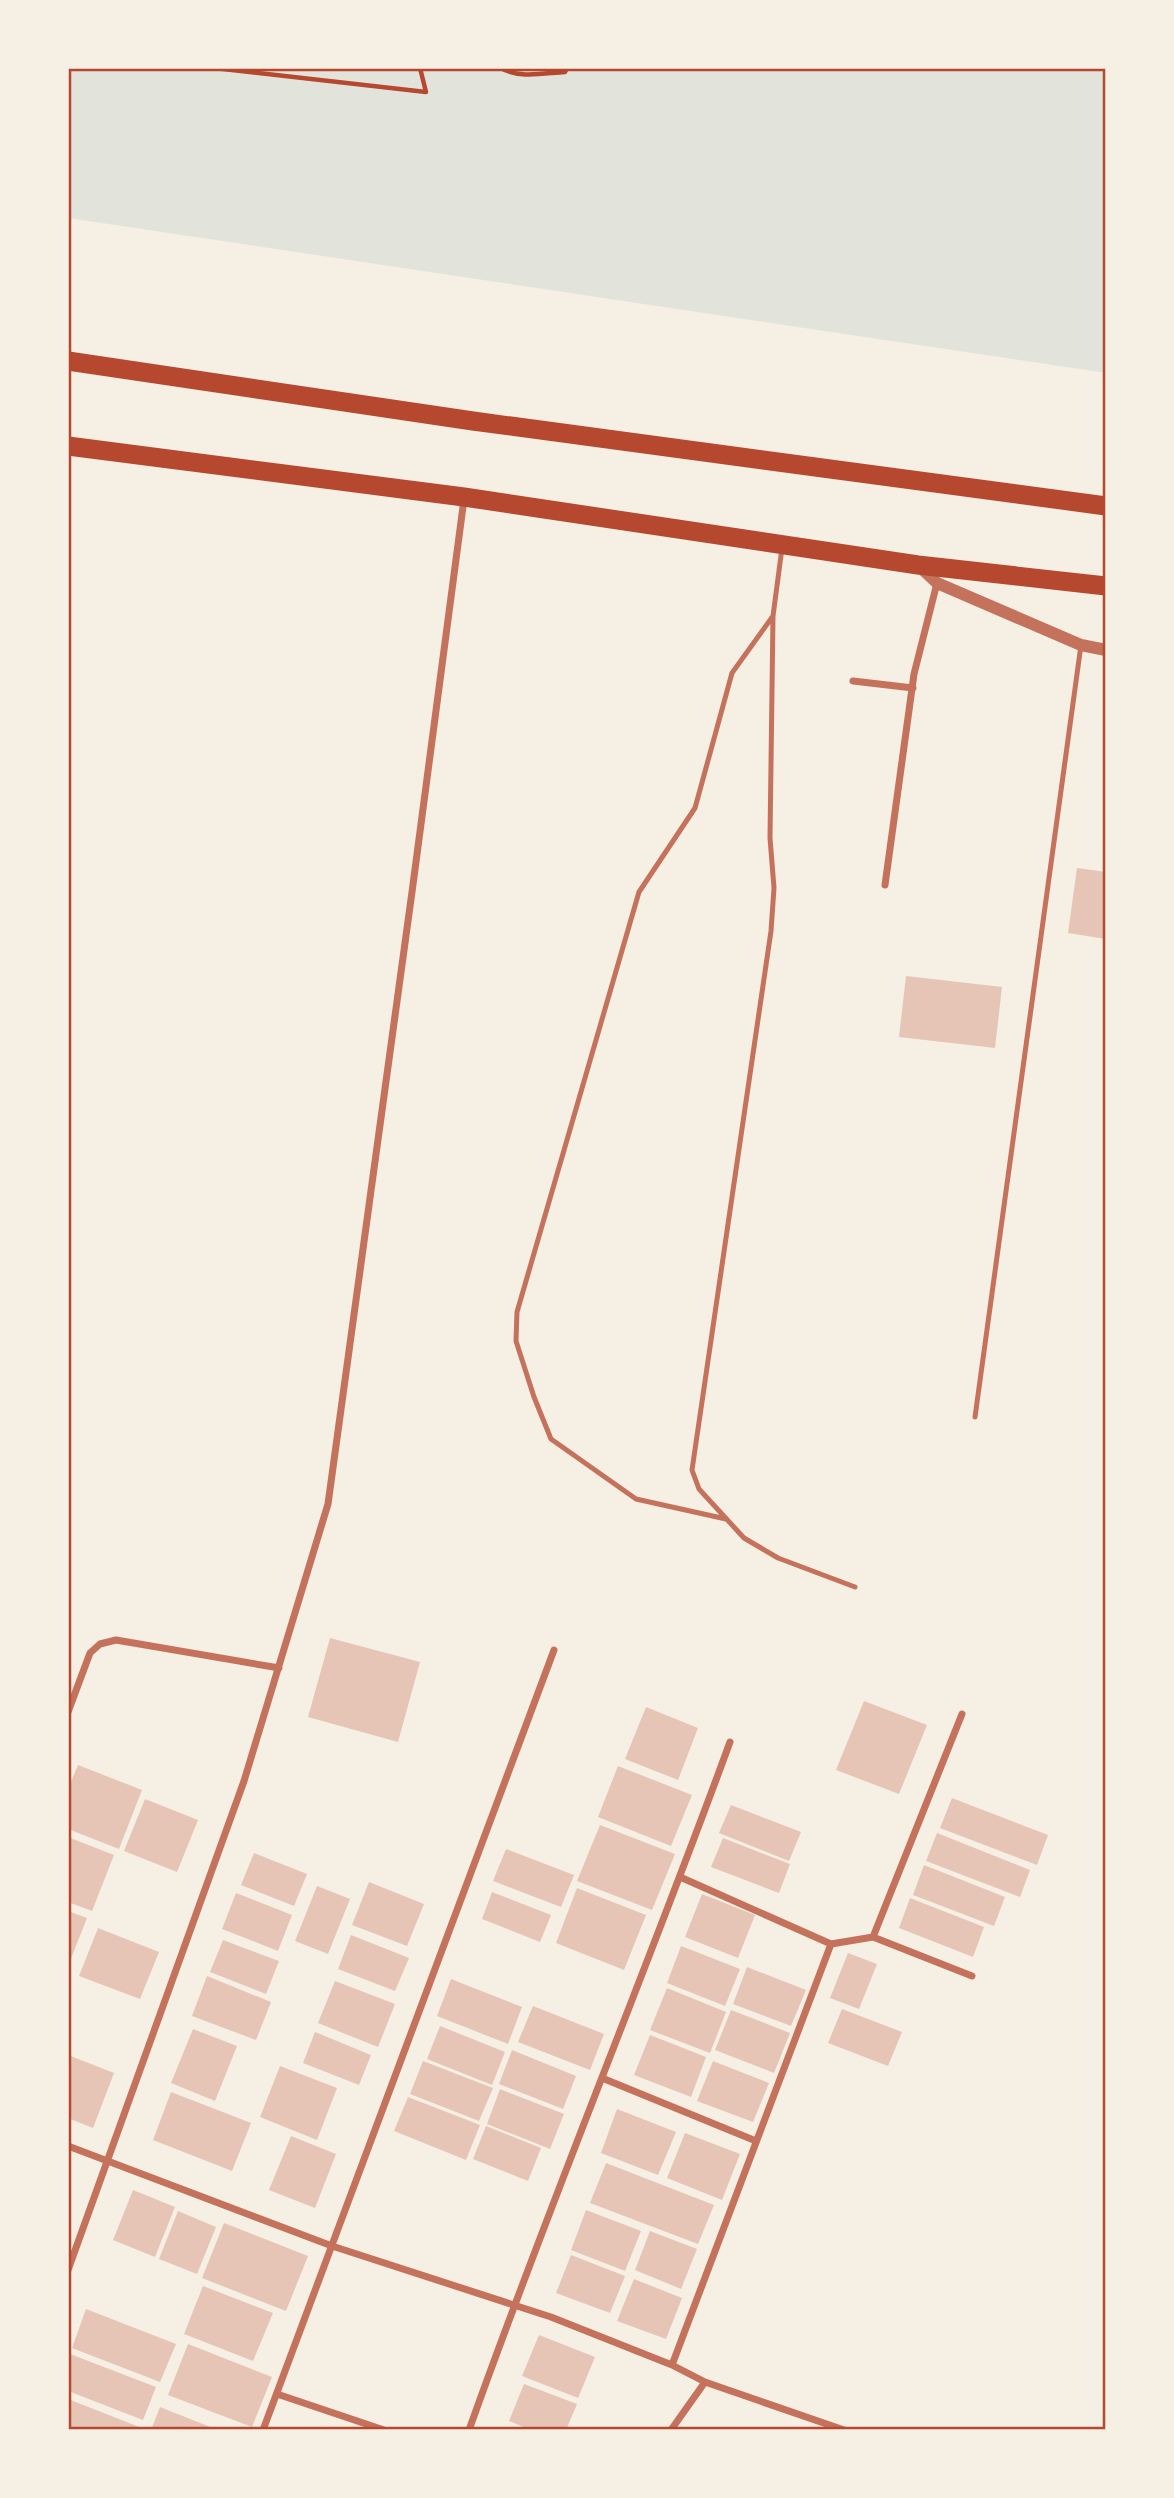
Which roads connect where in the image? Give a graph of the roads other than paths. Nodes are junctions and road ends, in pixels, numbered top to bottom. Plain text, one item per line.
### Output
1 (68, 361) edge
2 (68, 446) edge
3 (464, 497) junction
4 (1106, 506) edge
5 (783, 545) junction
6 (918, 565) junction
7 (937, 583) junction
8 (1106, 586) edge
9 (773, 616) junction
10 (1081, 645) junction
11 (1106, 650) edge
12 (853, 681) dead end
13 (913, 688) junction
14 (885, 885) dead end
15 (975, 1417) dead end
16 (726, 1519) junction
17 (855, 1587) dead end
18 (554, 1650) dead end
19 (279, 1668) junction
20 (68, 1712) edge
21 (962, 1714) dead end
22 (730, 1741) dead end
23 (680, 1877) junction
24 (873, 1937) junction
25 (831, 1944) junction
26 (972, 1976) dead end
27 (602, 2078) junction
28 (756, 2141) junction
29 (68, 2146) edge
30 (110, 2160) junction
31 (332, 2246) junction
32 (68, 2270) edge
33 (514, 2304) junction
34 (672, 2365) junction
35 (705, 2382) junction
36 (276, 2394) junction
37 (263, 2430) edge
38 (384, 2430) edge
39 (469, 2430) edge
40 (671, 2430) edge
41 (844, 2430) edge

1 - 4 highway
2 - 3 highway
3 - 5 highway
3 - 19 street
5 - 6 highway
5 - 9 lane
6 - 7 street
6 - 8 highway
7 - 10 street
7 - 13 street
9 - 16 lane
9 - 16 lane
10 - 11 street
10 - 15 lane
12 - 13 street
13 - 14 street
16 - 17 lane
18 - 31 street
19 - 20 street
19 - 30 street
21 - 24 street
22 - 23 street
23 - 25 street
23 - 27 street
24 - 25 street
24 - 26 street
25 - 28 street
27 - 28 street
27 - 33 street
28 - 34 street
29 - 30 street
30 - 31 street
30 - 32 street
31 - 33 street
31 - 36 street
33 - 34 street
33 - 39 street
34 - 35 street
35 - 40 street
35 - 41 street
36 - 37 street
36 - 38 street

